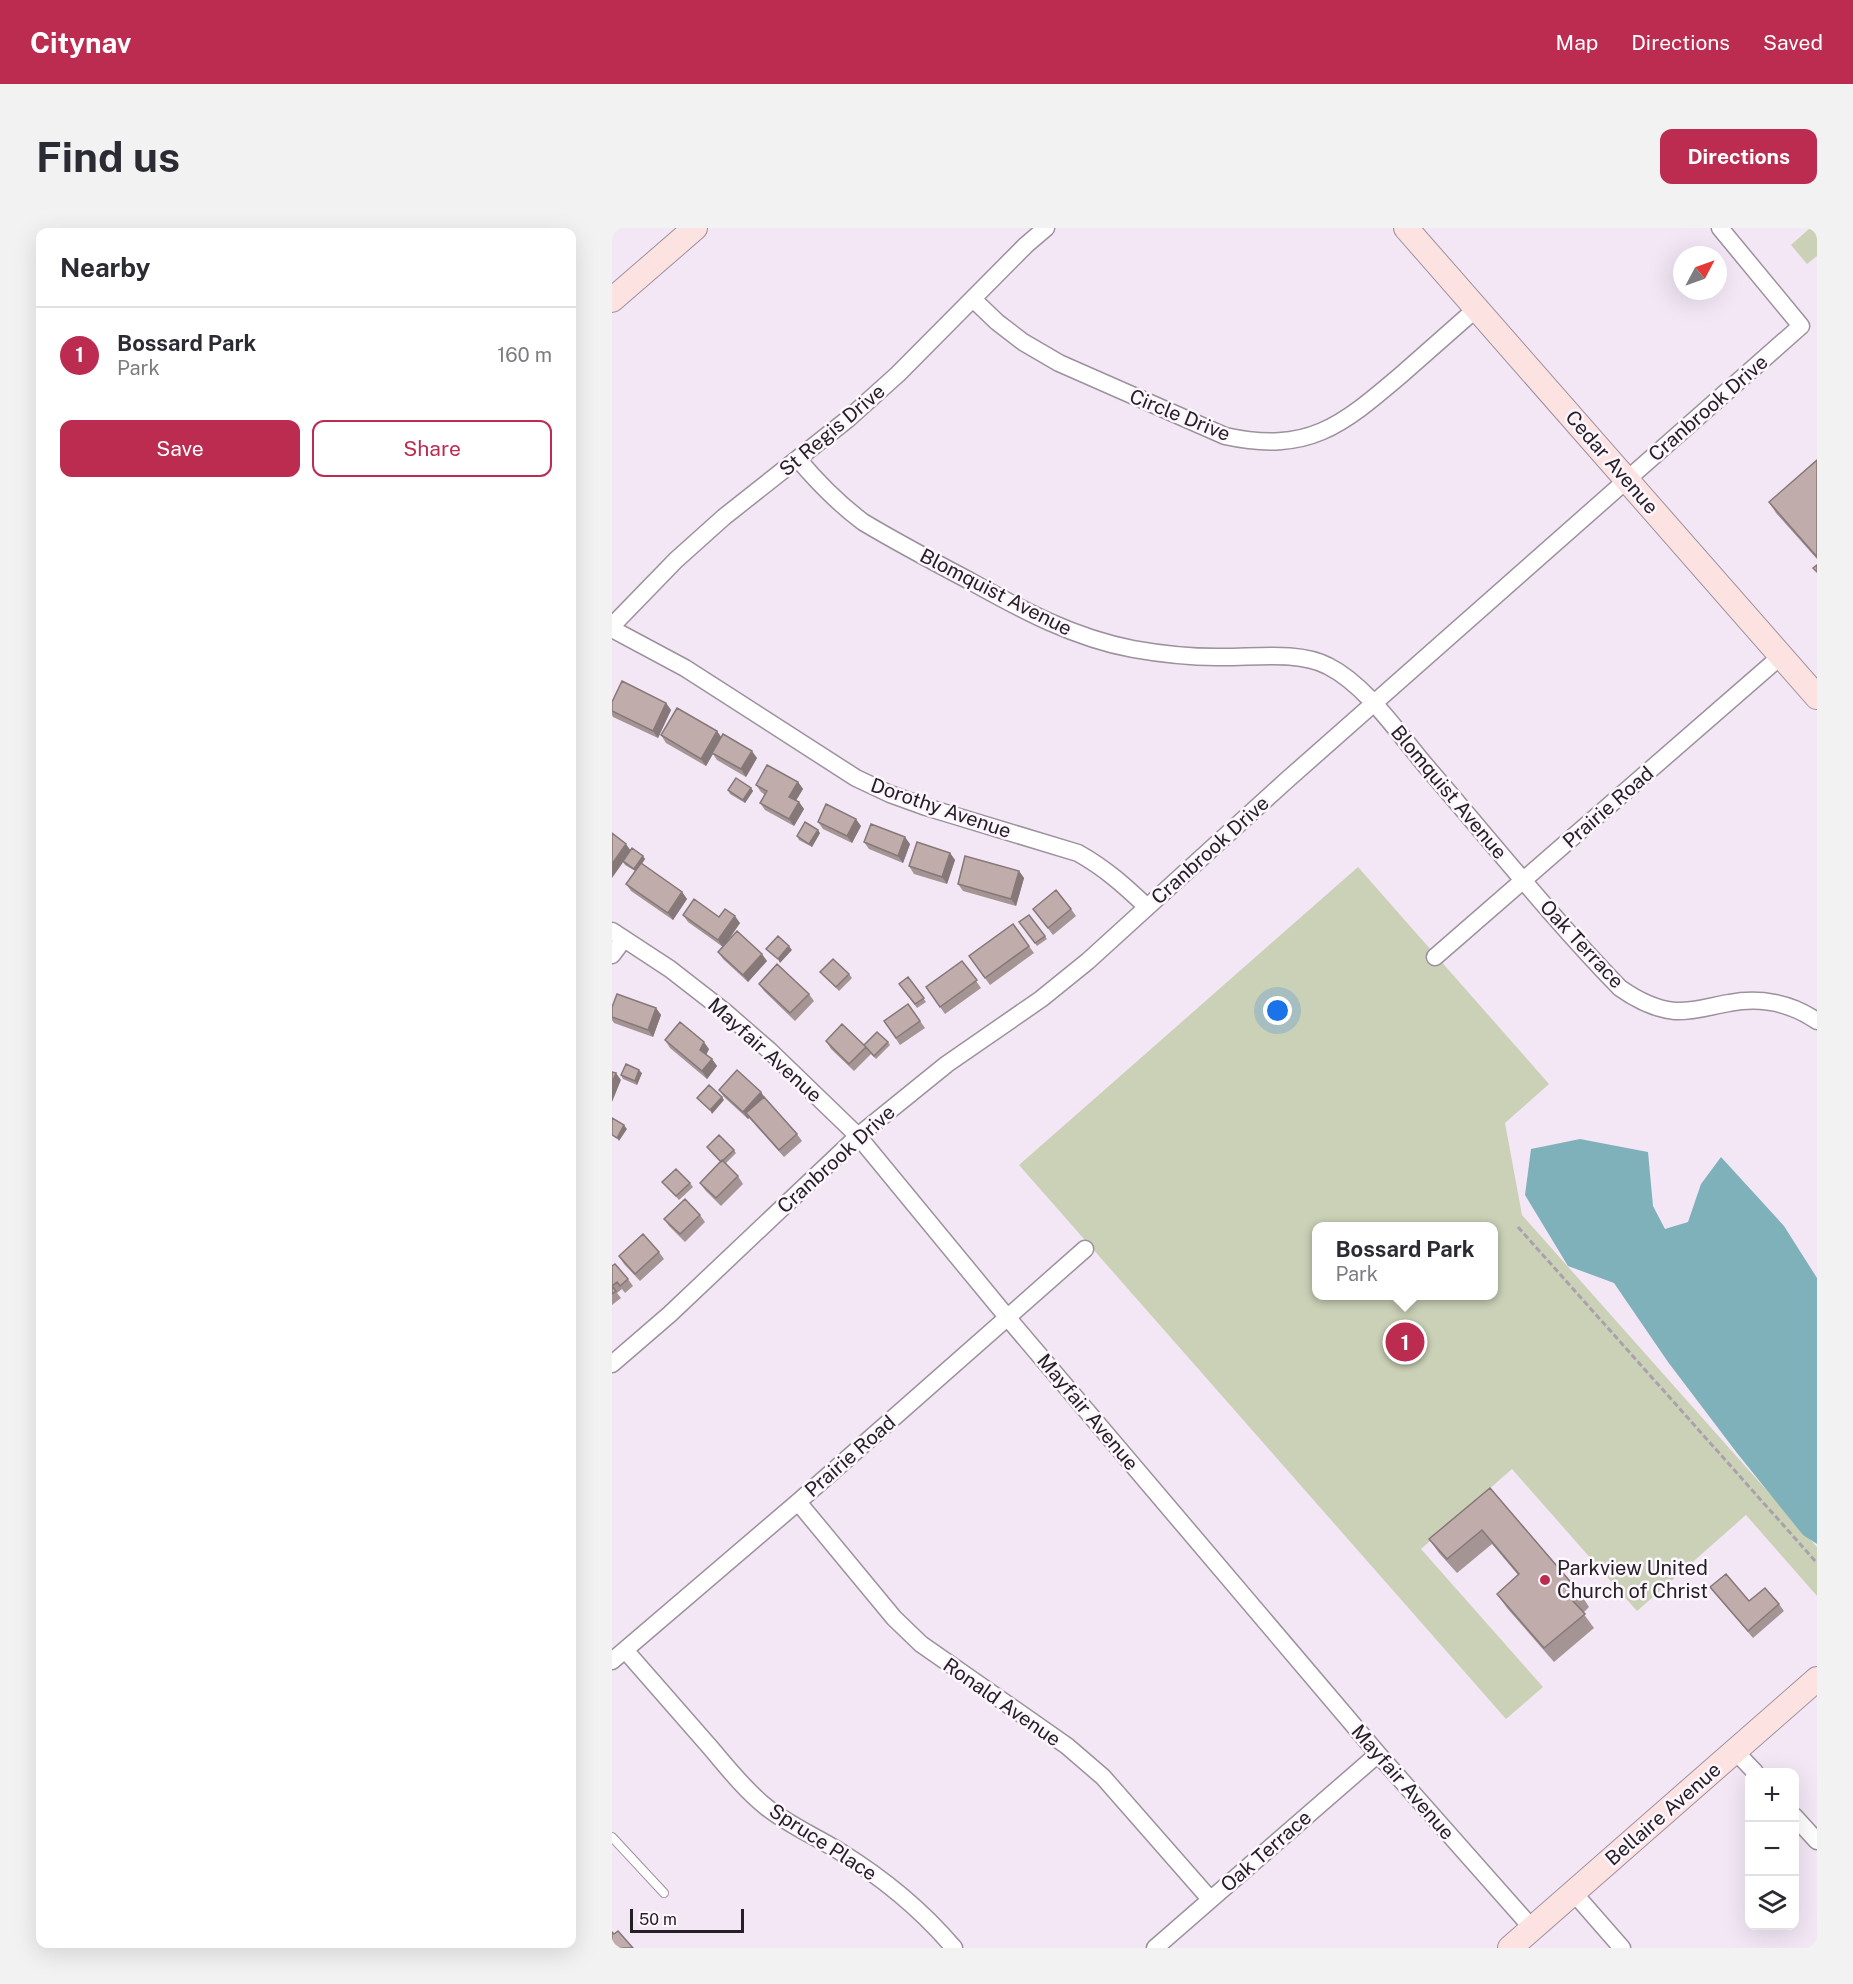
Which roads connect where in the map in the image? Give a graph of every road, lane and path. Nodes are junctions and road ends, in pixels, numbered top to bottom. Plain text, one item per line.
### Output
1 (694, 228) edge
2 (1046, 228) edge
3 (1406, 228) edge
4 (1720, 228) edge
5 (973, 299) junction
6 (612, 300) edge
7 (1477, 309) junction
8 (798, 459) junction
9 (1627, 479) junction
10 (612, 628) edge
11 (1781, 656) junction
12 (1817, 697) edge
13 (1373, 703) junction
14 (1524, 880) junction
15 (1147, 907) junction
16 (618, 935) edge
17 (612, 955) edge
18 (1435, 957) dead end
19 (1817, 1021) edge
20 (858, 1136) junction
21 (1518, 1227) dead end
22 (1085, 1249) dead end
23 (1008, 1317) junction
24 (612, 1364) edge
25 (798, 1502) junction
26 (1817, 1563) edge
27 (618, 1655) edge
28 (1817, 1679) edge
29 (1735, 1751) junction
30 (1378, 1754) junction
31 (1750, 1768) edge
32 (1799, 1821) edge
33 (612, 1837) edge
34 (1817, 1841) edge
35 (1573, 1892) junction
36 (664, 1893) dead end
37 (1210, 1899) junction
38 (1532, 1928) junction
39 (954, 1948) edge
40 (1155, 1948) edge
41 (1509, 1948) edge
42 (1622, 1948) edge

1 - 6 street
2 - 5 street, St Regis Drive
3 - 7 street, Cedar Avenue
4 - 9 street, Cranbrook Drive
5 - 7 street, Circle Drive
5 - 8 street, St Regis Drive
7 - 9 street, Cedar Avenue
8 - 10 street, St Regis Drive
8 - 13 street, Blomquist Avenue
9 - 11 street, Cedar Avenue
9 - 13 street, Cranbrook Drive
10 - 15 street, Dorothy Avenue
11 - 12 street, Cedar Avenue
11 - 14 street, Prairie Road
13 - 14 street, Blomquist Avenue
13 - 15 street, Cranbrook Drive
14 - 18 street, Prairie Road
14 - 19 street, Oak Terrace
15 - 20 street, Cranbrook Drive
16 - 17 street
16 - 20 street, Mayfair Avenue
20 - 23 street, Mayfair Avenue
20 - 24 street, Cranbrook Drive
21 - 26 path
22 - 23 street, Prairie Road
23 - 25 street, Prairie Road
23 - 30 street, Mayfair Avenue
25 - 27 street, Prairie Road
25 - 37 street, Ronald Avenue
27 - 39 street, Spruce Place
28 - 29 street, Bellaire Avenue
29 - 31 street
29 - 35 street, Bellaire Avenue
30 - 37 street, Oak Terrace
30 - 38 street, Mayfair Avenue
32 - 34 street
33 - 36 lane
35 - 38 street, Bellaire Avenue
35 - 42 street
37 - 40 street, Oak Terrace
38 - 41 street, Bellaire Avenue

